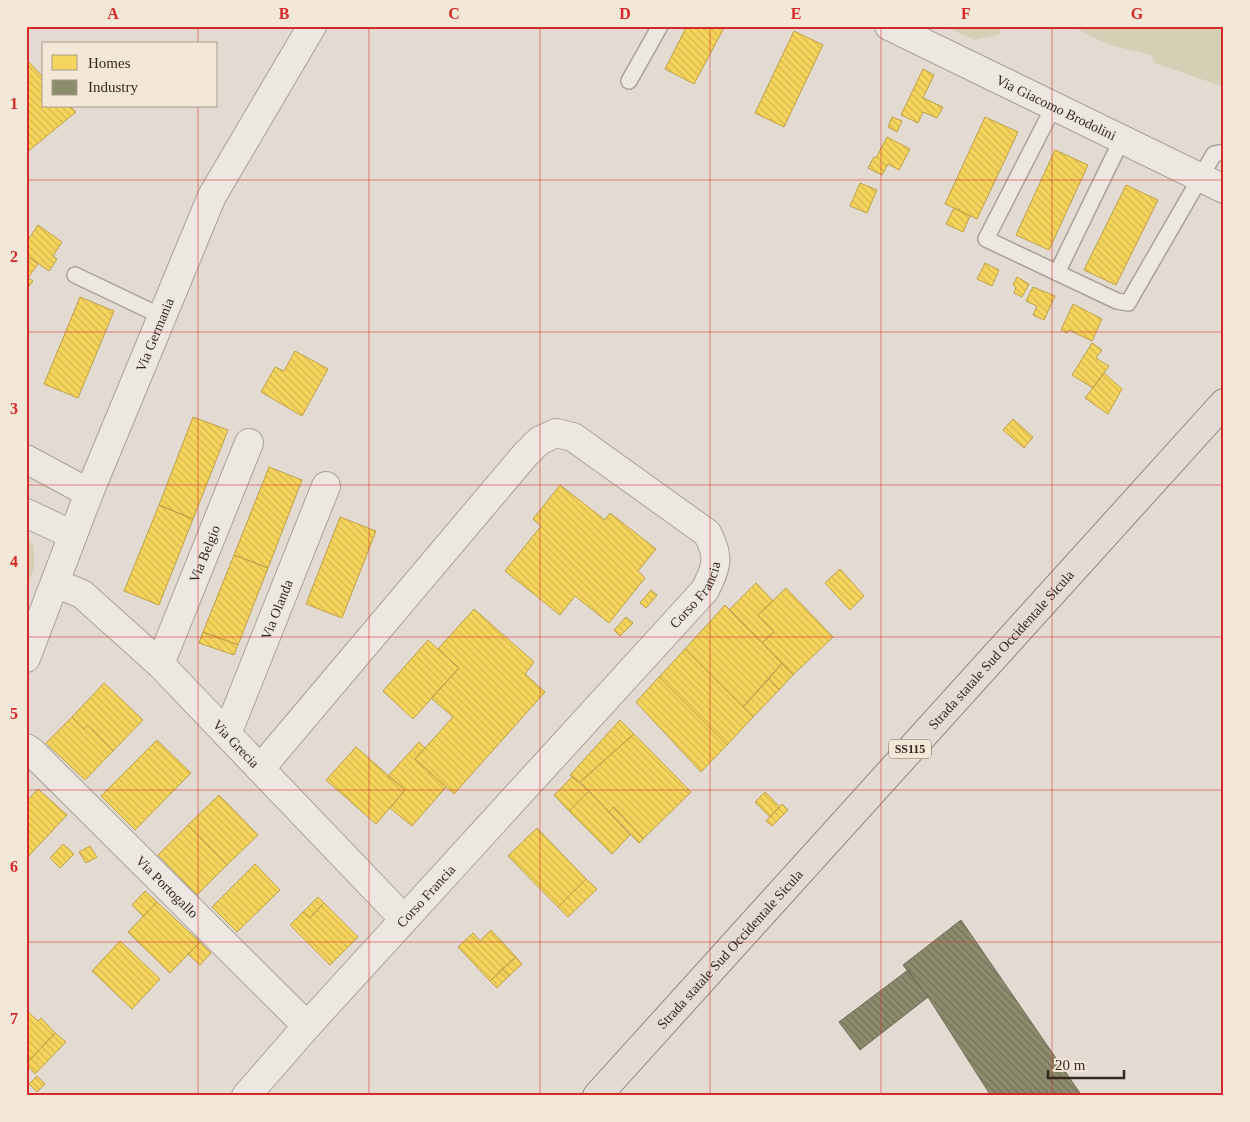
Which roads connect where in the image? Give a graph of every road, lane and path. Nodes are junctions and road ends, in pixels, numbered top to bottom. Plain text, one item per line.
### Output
1 (312, 26) edge
2 (660, 26) edge
3 (889, 26) edge
4 (629, 81) dead end
5 (1054, 106) junction
6 (1122, 139) junction
7 (1224, 152) edge
8 (1212, 183) edge
9 (1057, 273) junction
10 (75, 275) dead end
11 (161, 316) junction
12 (1224, 402) edge
13 (249, 443) dead end
14 (26, 459) edge
15 (326, 486) dead end
16 (89, 494) junction
17 (26, 512) edge
18 (73, 535) junction
19 (55, 583) junction
20 (26, 658) edge
21 (160, 664) junction
22 (227, 734) junction
23 (26, 748) edge
24 (260, 769) junction
25 (404, 919) junction
26 (307, 1026) junction
27 (246, 1096) edge
28 (597, 1096) edge

1 - 11 street, Via Germania
2 - 4 lane
3 - 5 street, Via Giacomo Brodolini
5 - 6 street, Via Giacomo Brodolini
5 - 9 lane
6 - 8 street, Via Giacomo Brodolini
6 - 9 lane
7 - 8 lane
8 - 9 lane
10 - 11 lane
11 - 16 street, Via Germania
12 - 28 main road, Strada statale Sud Occidentale Sicula / SS115
13 - 21 street, Via Belgio
14 - 16 street
15 - 22 street, Via Olanda
16 - 18 street, Via Germania
17 - 18 street
18 - 19 street, Via Germania
19 - 20 street, Via Germania
19 - 21 street, Via Grecia
21 - 22 street, Via Grecia
22 - 24 street, Via Grecia
23 - 26 street, Via Portogallo
24 - 25 street, Via Grecia
24 - 25 street, Corso Francia
25 - 26 street, Corso Francia
26 - 27 street, Corso Francia

